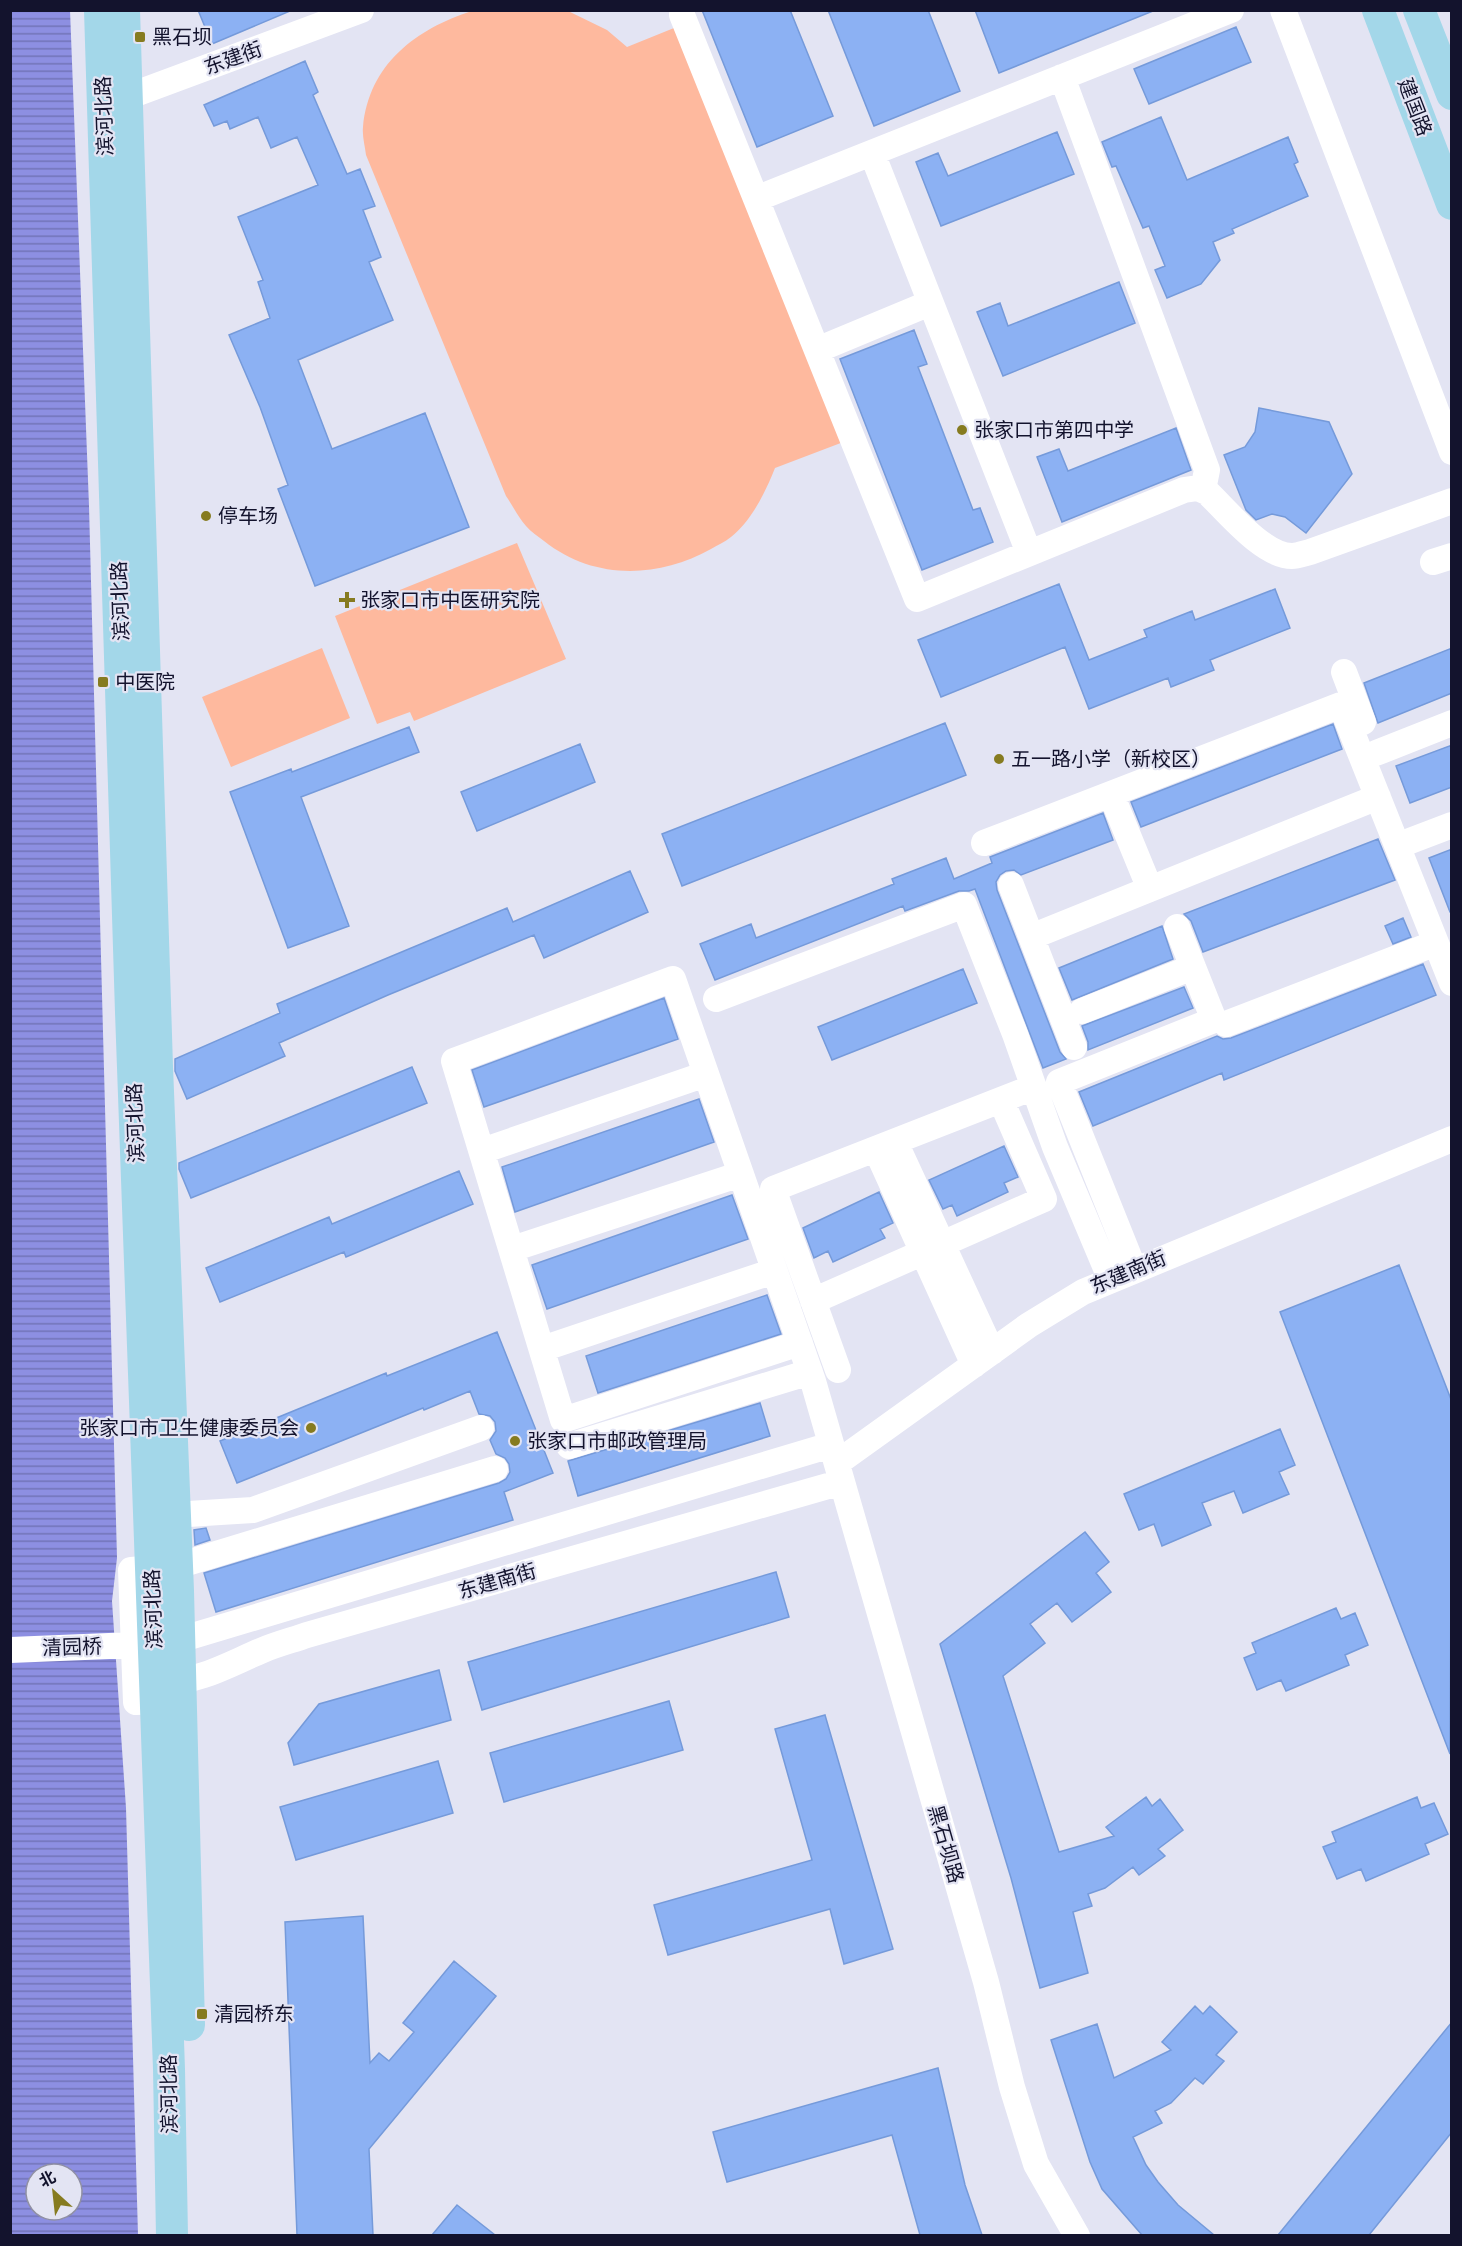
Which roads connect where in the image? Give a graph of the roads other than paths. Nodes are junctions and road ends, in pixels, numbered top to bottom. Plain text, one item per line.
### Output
1 (100, 10) edge
2 (124, 10) edge
3 (361, 10) edge
4 (1231, 10) edge
5 (1283, 10) edge
6 (1378, 10) edge
7 (1419, 10) edge
8 (682, 15) dead end
9 (1062, 77) junction
10 (1452, 94) edge
11 (115, 99) junction
12 (872, 153) junction
13 (756, 199) junction
14 (1452, 204) edge
15 (930, 303) junction
16 (817, 350) junction
17 (1445, 415) edge
18 (1452, 452) edge
19 (1203, 490) junction
20 (1452, 501) edge
21 (1029, 553) junction
22 (1344, 672) dead end
23 (1452, 723) edge
24 (1376, 753) junction
25 (1111, 794) junction
26 (1378, 797) junction
27 (1452, 825) edge
28 (1410, 841) junction
29 (984, 843) dead end
30 (1011, 885) dead end
31 (1150, 889) junction
32 (1177, 927) dead end
33 (1446, 935) edge
34 (1031, 937) junction
35 (1193, 967) junction
36 (1452, 983) edge
37 (716, 999) dead end
38 (1082, 1011) dead end
39 (1227, 1024) dead end
40 (1074, 1047) dead end
41 (706, 1074) junction
42 (1034, 1087) junction
43 (1001, 1100) junction
44 (1452, 1138) edge
45 (885, 1146) junction
46 (482, 1151) junction
47 (741, 1174) junction
48 (932, 1248) junction
49 (512, 1249) junction
50 (774, 1271) junction
51 (1122, 1274) junction
52 (813, 1301) junction
53 (800, 1343) junction
54 (542, 1349) junction
55 (983, 1359) junction
56 (838, 1370) dead end
57 (810, 1372) junction
58 (480, 1428) dead end
59 (569, 1446) dead end
60 (837, 1463) junction
61 (495, 1469) dead end
62 (162, 1516) junction
63 (153, 1568) junction
64 (156, 1642) junction
65 (10, 1650) edge
66 (157, 1692) junction
67 (172, 2235) edge
68 (194, 2235) edge
69 (1077, 2235) edge

1 - 11 main road, 滨河北路
2 - 11 main road, 滨河北路
3 - 11 street, 东建街
4 - 9 street
5 - 17 street
6 - 14 main road, 建国路
7 - 10 main road, 建国路
8 - 13 street
9 - 12 street
9 - 19 street
11 - 62 main road, 滨河北路
12 - 13 street
12 - 15 street
13 - 16 street
15 - 16 street
15 - 21 street
16 - 21 street
17 - 18 street
19 - 20 street
19 - 21 street
22 - 24 street
23 - 24 street
24 - 28 street
25 - 26 street
25 - 29 street
25 - 31 street
26 - 31 street
26 - 33 street
27 - 28 street
28 - 33 street
30 - 34 street
31 - 34 street
32 - 35 street
33 - 36 street
33 - 39 street
34 - 40 street
35 - 38 street
35 - 51 street
37 - 42 street
41 - 46 street
41 - 46 street, 黑石坝路
41 - 47 street, 黑石坝路
42 - 43 street
42 - 51 street
43 - 45 street
43 - 48 street
44 - 51 street, 东建南街
45 - 48 street
45 - 52 street
46 - 49 street
47 - 49 street
47 - 50 street, 黑石坝路
48 - 52 street
48 - 55 street
49 - 54 street
50 - 53 street, 黑石坝路
50 - 54 street
51 - 55 street, 东建南街
52 - 56 street
53 - 54 street
53 - 57 street, 黑石坝路
55 - 60 street, 东建南街
57 - 59 street
57 - 60 street, 黑石坝路
58 - 62 street
60 - 64 street, 东建南街
60 - 66 street, 东建南街
60 - 69 street, 黑石坝路
61 - 63 street
62 - 63 main road, 滨河北路
63 - 64 main road, 滨河北路
64 - 65 street, 清园桥
64 - 66 main road, 滨河北路
66 - 67 main road, 滨河北路
66 - 68 main road, 滨河北路

